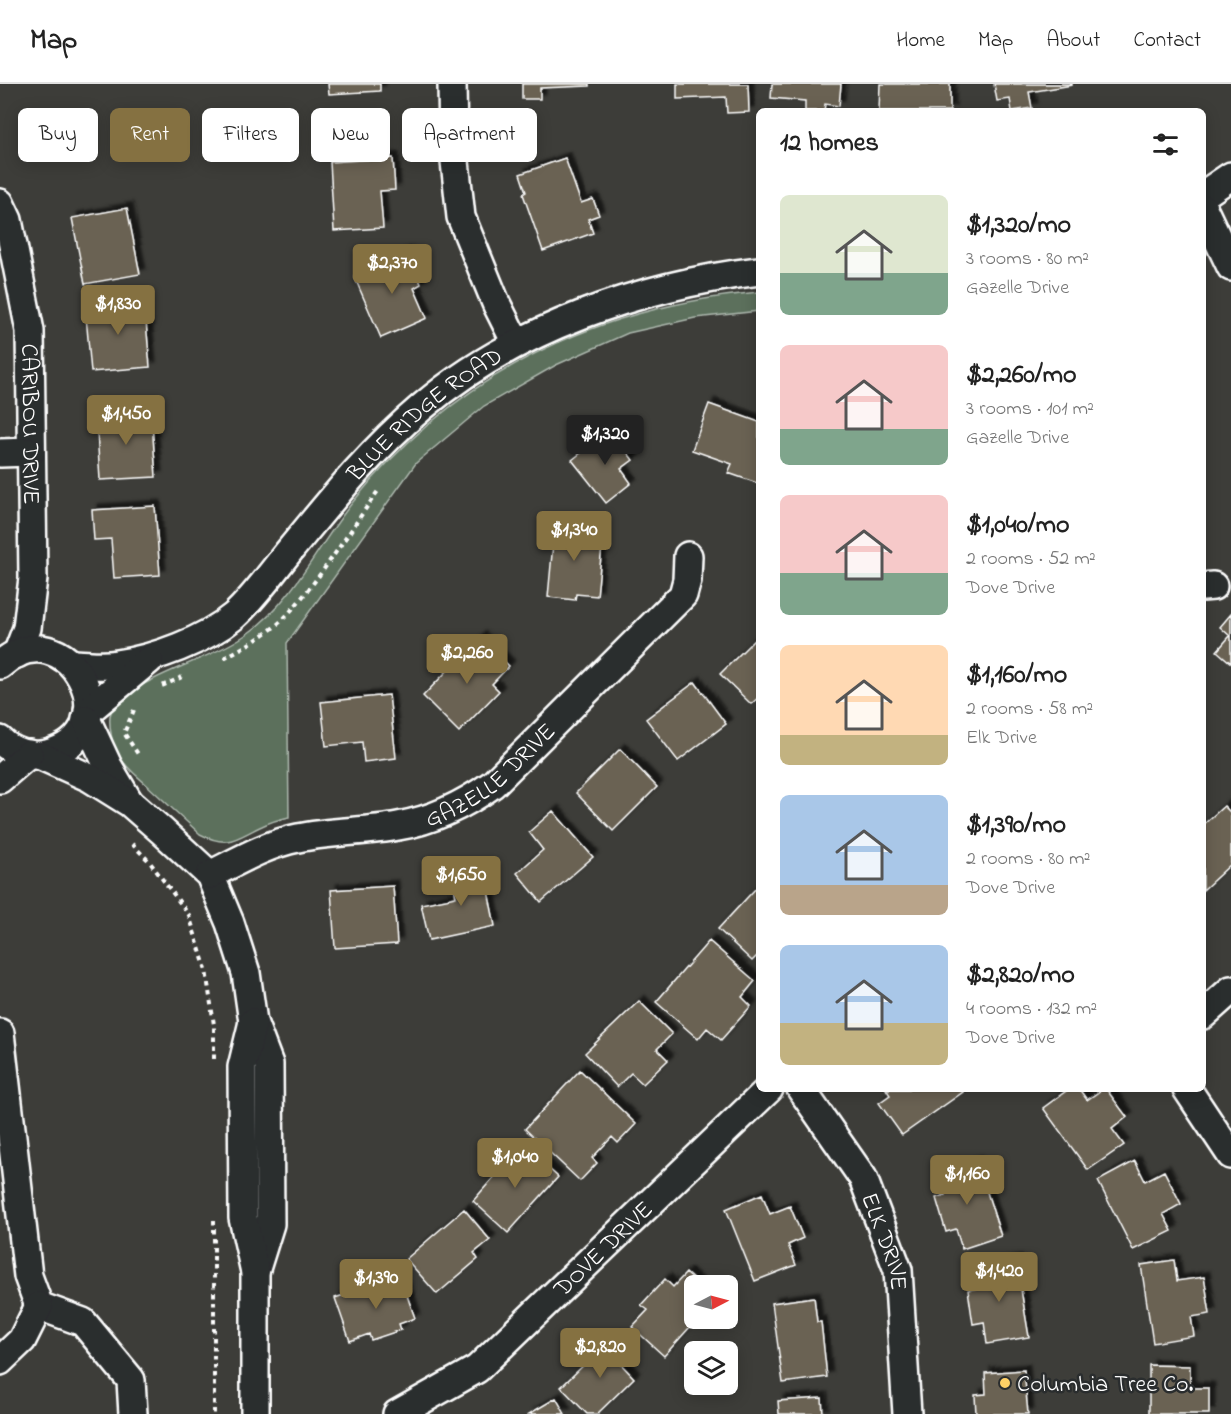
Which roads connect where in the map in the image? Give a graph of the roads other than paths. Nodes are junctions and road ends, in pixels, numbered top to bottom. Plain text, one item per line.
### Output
1 (452, 84) edge
2 (1231, 176) edge
3 (1206, 193) edge
4 (0, 202) edge
5 (1206, 214) edge
6 (1231, 267) edge
7 (756, 271) edge
8 (516, 343) junction
9 (31, 452) junction
10 (0, 453) edge
11 (688, 556) dead end
12 (33, 578) junction
13 (152, 657) junction
14 (6, 659) edge
15 (65, 659) junction
16 (87, 715) junction
17 (0, 740) edge
18 (35, 755) junction
19 (0, 779) edge
20 (130, 803) junction
21 (210, 875) junction
22 (1231, 990) edge
23 (1206, 1012) edge
24 (0, 1033) edge
25 (766, 1092) edge
26 (803, 1092) edge
27 (1189, 1092) edge
28 (1231, 1155) edge
29 (39, 1306) junction
30 (0, 1361) edge
31 (133, 1414) edge
32 (255, 1414) edge
33 (397, 1414) edge
34 (907, 1414) edge

1 - 8 street
2 - 3 street
4 - 9 street, CARIBOU DRIVE
5 - 6 street
7 - 8 street, BLUE RIDGE ROAD
8 - 13 street, BLUE RIDGE ROAD
9 - 10 street
9 - 12 street, CARIBOU DRIVE
11 - 21 street, GAZELLE DRIVE
12 - 14 street, CARIBOU DRIVE
12 - 15 street, CARIBOU DRIVE
13 - 15 street, BLUE RIDGE ROAD
13 - 16 street, BLUE RIDGE ROAD
14 - 15 street, BLUE RIDGE ROAD
15 - 16 street, CARIBOU DRIVE
16 - 18 street, BLUE RIDGE ROAD
16 - 20 street
17 - 18 street
18 - 19 street, BLUE RIDGE ROAD
18 - 20 street
20 - 21 street
21 - 32 street
22 - 23 street
24 - 29 street
25 - 33 street, DOVE DRIVE
26 - 34 street, ELK DRIVE
27 - 28 street
29 - 30 street
29 - 31 street

